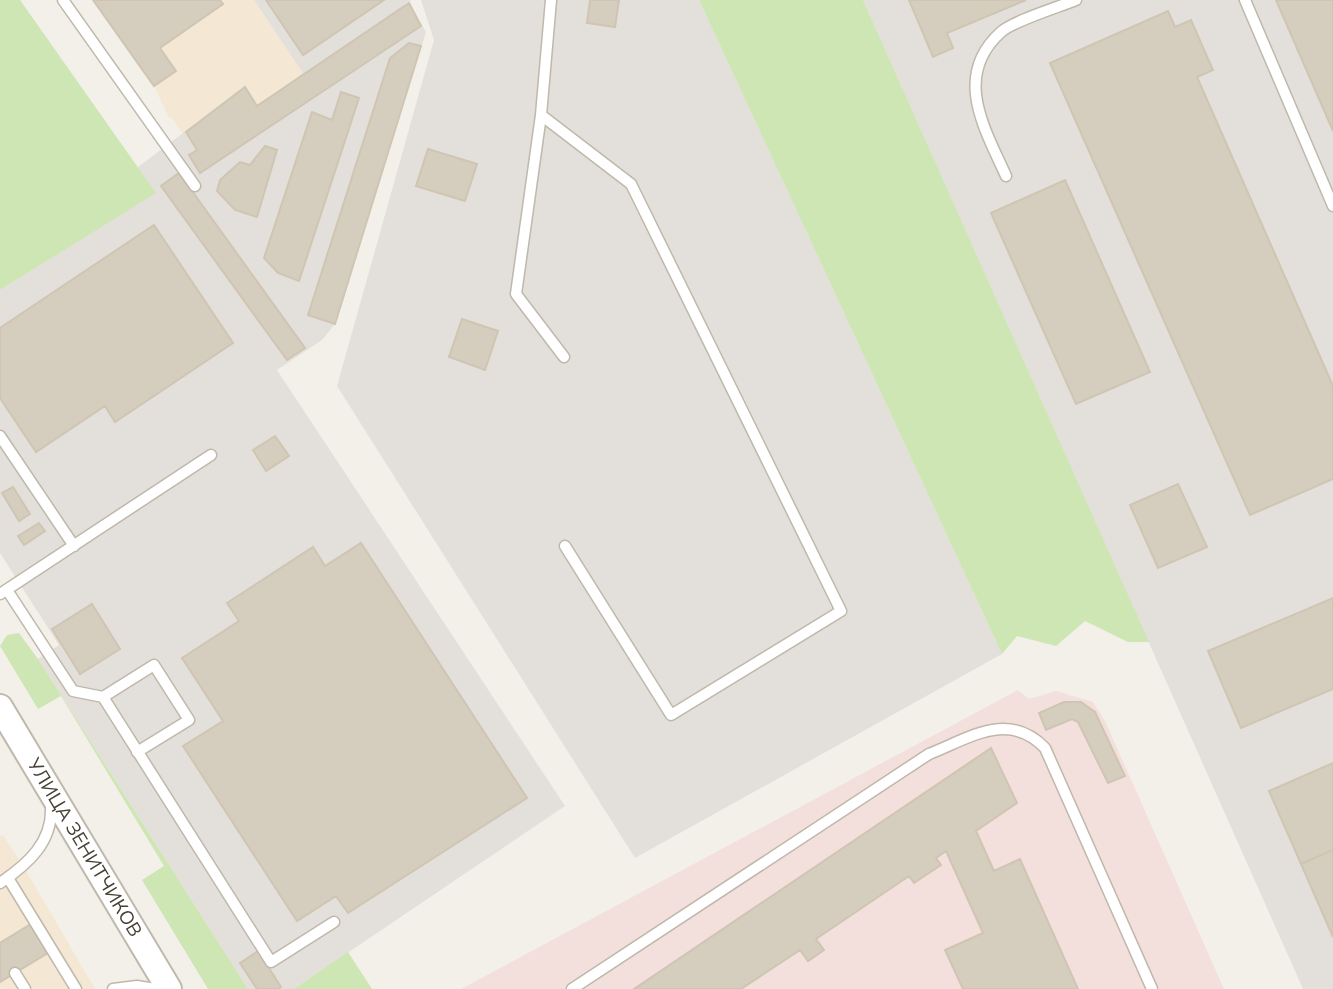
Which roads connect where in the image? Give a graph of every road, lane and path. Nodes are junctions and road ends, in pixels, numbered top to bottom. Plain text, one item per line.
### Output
1 (63, 0) edge
2 (551, 0) edge
3 (1076, 0) edge
4 (1245, 0) edge
5 (541, 115) junction
6 (1006, 176) dead end
7 (195, 186) dead end
8 (1333, 205) edge
9 (564, 357) dead end
10 (0, 436) edge
11 (211, 455) dead end
12 (74, 546) junction
13 (565, 546) dead end
14 (4, 592) edge
15 (103, 697) junction
16 (0, 707) edge
17 (137, 752) junction
18 (50, 791) junction
19 (4, 880) edge
20 (334, 922) dead end
21 (15, 973) dead end
22 (25, 989) edge
23 (76, 989) edge
24 (113, 989) edge
25 (155, 989) edge
26 (169, 989) edge
27 (572, 989) edge
28 (1152, 989) edge

1 - 7 lane
2 - 5 lane
3 - 6 lane
4 - 8 lane
5 - 9 lane
5 - 13 lane
10 - 12 lane
11 - 12 lane
12 - 14 lane
14 - 15 lane
15 - 17 lane
15 - 17 lane
16 - 18 street, УЛИЦА ЗЕНИТЧИКОВ
17 - 20 lane
18 - 19 lane
18 - 26 street, УЛИЦА ЗЕНИТЧИКОВ
19 - 23 lane
21 - 22 lane
24 - 25 lane
27 - 28 lane

